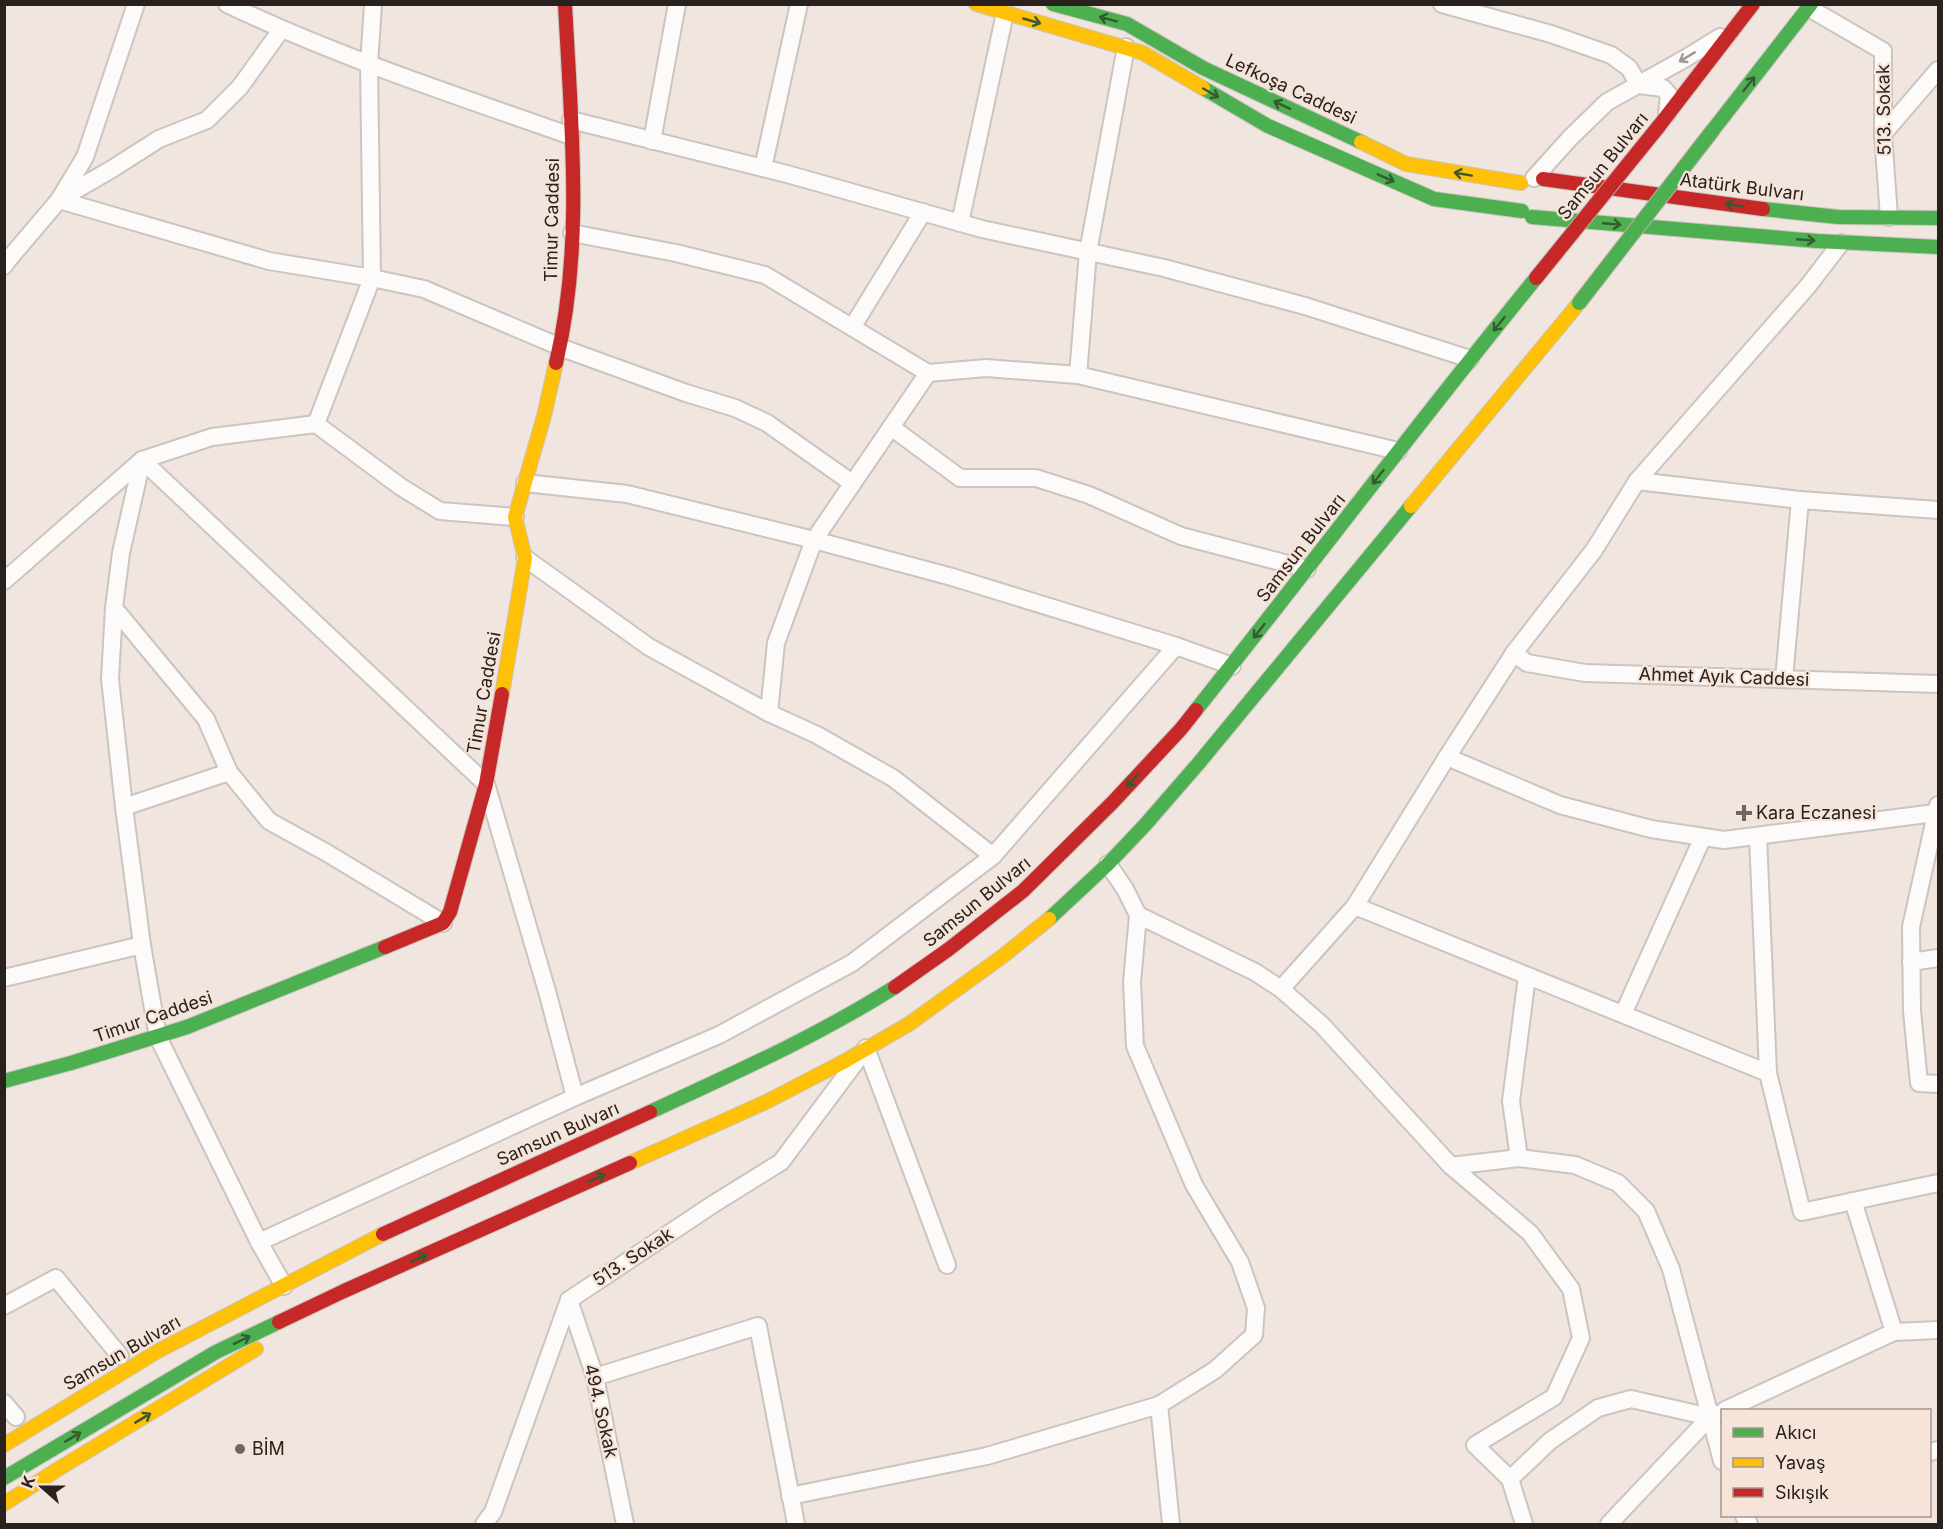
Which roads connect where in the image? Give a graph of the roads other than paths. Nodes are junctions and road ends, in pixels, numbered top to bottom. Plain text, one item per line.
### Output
1 (136, 4) edge
2 (227, 4) edge
3 (373, 4) edge
4 (677, 4) edge
5 (799, 4) edge
6 (976, 4) edge
7 (1053, 4) edge
8 (1442, 4) edge
9 (1752, 4) edge
10 (560, 6) edge
11 (1810, 6) edge
12 (1005, 13) junction
13 (1734, 28) junction
14 (281, 30) junction
15 (1126, 47) junction
16 (369, 64) junction
17 (1938, 70) edge
18 (1639, 85) junction
19 (1663, 120) junction
20 (571, 128) junction
21 (1883, 134) junction
22 (652, 141) junction
23 (764, 168) junction
24 (1526, 194) junction
25 (59, 200) junction
26 (924, 212) junction
27 (1889, 218) junction
28 (1938, 218) edge
29 (960, 223) junction
30 (572, 233) junction
31 (1841, 243) junction
32 (1938, 247) edge
33 (1088, 252) junction
34 (6, 261) edge
35 (372, 278) junction
36 (853, 326) junction
37 (560, 347) junction
38 (1470, 359) junction
39 (928, 373) junction
40 (1078, 375) junction
41 (316, 424) junction
42 (891, 427) junction
43 (1398, 452) junction
44 (142, 460) junction
45 (1637, 480) junction
46 (525, 483) junction
47 (852, 483) junction
48 (1800, 500) junction
49 (1938, 510) edge
50 (515, 517) junction
51 (814, 540) junction
52 (525, 558) junction
53 (1307, 569) junction
54 (7, 574) edge
55 (114, 608) junction
56 (1176, 646) junction
57 (1514, 653) junction
58 (1232, 666) junction
59 (1784, 679) junction
60 (1938, 684) edge
61 (769, 713) junction
62 (1447, 757) junction
63 (229, 772) junction
64 (486, 784) junction
65 (124, 807) junction
66 (1937, 808) edge
67 (1758, 836) junction
68 (1703, 837) junction
69 (993, 856) junction
70 (1108, 864) junction
71 (1355, 906) junction
72 (1138, 915) junction
73 (443, 922) junction
74 (142, 945) junction
75 (1938, 958) edge
76 (1911, 962) junction
77 (1527, 976) junction
78 (4, 978) edge
79 (1281, 988) junction
80 (1623, 1014) junction
81 (158, 1037) junction
82 (866, 1048) junction
83 (1768, 1073) junction
84 (4, 1081) edge
85 (1938, 1084) edge
86 (575, 1096) junction
87 (1519, 1158) junction
88 (1451, 1166) junction
89 (1938, 1183) edge
90 (1853, 1202) junction
91 (259, 1242) junction
92 (947, 1265) dead end
93 (284, 1286) junction
94 (264, 1295) junction
95 (569, 1300) junction
96 (323, 1301) junction
97 (4, 1306) edge
98 (1938, 1330) edge
99 (1894, 1332) junction
100 (154, 1337) dead end
101 (119, 1357) dead end
102 (595, 1377) junction
103 (4, 1403) edge
104 (1159, 1405) junction
105 (1728, 1409) edge
106 (1719, 1413) edge
107 (15, 1418) edge
108 (4, 1445) edge
109 (1721, 1445) edge
110 (4, 1478) edge
111 (1510, 1479) junction
112 (790, 1496) junction
113 (4, 1504) edge
114 (484, 1524) edge
115 (625, 1524) edge
116 (796, 1524) edge
117 (1171, 1524) edge
118 (1524, 1524) edge
119 (1608, 1524) edge

1 - 25 street
2 - 14 street
3 - 16 street
4 - 22 street
5 - 23 street
6 - 12 main road
24 -> 7 main road, Lefkoşa Caddesi
8 - 18 street
9 - 13 main road, Samsun Bulvarı
10 - 20 main road, Timur Caddesi
11 - 21 street, 513. Sokak
70 -> 11 main road, bridge
12 -> 15 main road
12 - 29 street
13 -> 18 street
13 - 19 main road, Samsun Bulvarı
14 - 16 street
14 - 25 street
15 -> 24 main road
15 - 33 street
16 - 20 street
16 - 35 street
17 - 21 street
18 - 19 street
18 - 24 street
19 -> 38 main road, Samsun Bulvarı, bridge
20 - 22 street
20 - 30 main road, Timur Caddesi
21 - 27 street, 513. Sokak
22 - 23 street
23 - 26 street
24 - 24 main road
27 -> 24 main road, Atatürk Bulvarı
24 -> 31 main road
25 - 34 street
25 - 35 street
26 - 29 street
26 - 36 street
27 - 28 main road, Atatürk Bulvarı
29 - 33 street
30 - 36 street
30 - 37 main road, Timur Caddesi
31 - 32 main road
31 - 45 street
33 - 38 street
33 - 40 street
35 - 37 street
35 - 41 street
36 - 39 street
37 - 46 main road, Timur Caddesi
37 - 47 street
38 - 43 main road, Samsun Bulvarı
39 - 40 street
39 - 42 street
40 - 43 street
41 - 44 street
41 - 50 street
42 - 47 street
42 - 53 street
43 -> 53 main road, Samsun Bulvarı
44 - 54 street
44 - 55 street
44 - 64 street
45 - 48 street
45 - 57 street
46 - 50 main road, Timur Caddesi
46 - 51 street
47 - 51 street
48 - 49 street
48 - 59 street
50 - 52 main road, Timur Caddesi
51 - 56 street
51 - 61 street
52 - 61 street
52 - 64 main road, Timur Caddesi
53 -> 58 main road, Samsun Bulvarı
55 - 63 street
55 - 65 street
56 - 58 street
56 - 69 street
57 - 59 street, Ahmet Ayık Caddesi
57 - 62 street
58 -> 93 main road, Samsun Bulvarı
59 - 60 street, Ahmet Ayık Caddesi
61 - 69 street
62 - 68 street
62 - 71 street
63 - 65 street
63 - 73 street
64 - 73 main road, Timur Caddesi
64 - 86 street
65 - 74 street
66 - 67 street
66 - 76 street
67 - 68 street
67 - 83 street
68 - 80 street
69 - 86 street
70 - 72 street
70 - 82 main road
71 - 77 street
71 - 79 street
72 - 79 street
72 - 104 street
73 - 81 main road, Timur Caddesi
74 - 78 street
74 - 81 street
75 - 76 street
76 - 85 street
77 - 80 street
77 - 87 street
79 - 88 street
80 - 83 street
81 - 84 main road, Timur Caddesi
81 - 91 street
82 - 92 street
82 - 95 street, 513. Sokak
96 -> 82 main road
83 - 90 street
86 - 91 street
87 - 88 street
87 - 106 street
88 - 111 street
89 - 90 street
90 - 99 street
91 - 93 street
93 - 94 main road, Samsun Bulvarı
94 - 100 main road
94 - 108 main road, Samsun Bulvarı
95 - 102 street, 494. Sokak
95 - 114 street
110 -> 96 main road
113 -> 96 main road
97 - 101 street
98 - 99 street
99 - 105 street
102 - 112 street
102 - 115 street, 494. Sokak
103 - 107 street
104 - 112 street
104 - 117 street
106 - 109 street
106 - 111 street
106 - 119 street
111 - 118 street
112 - 116 street

